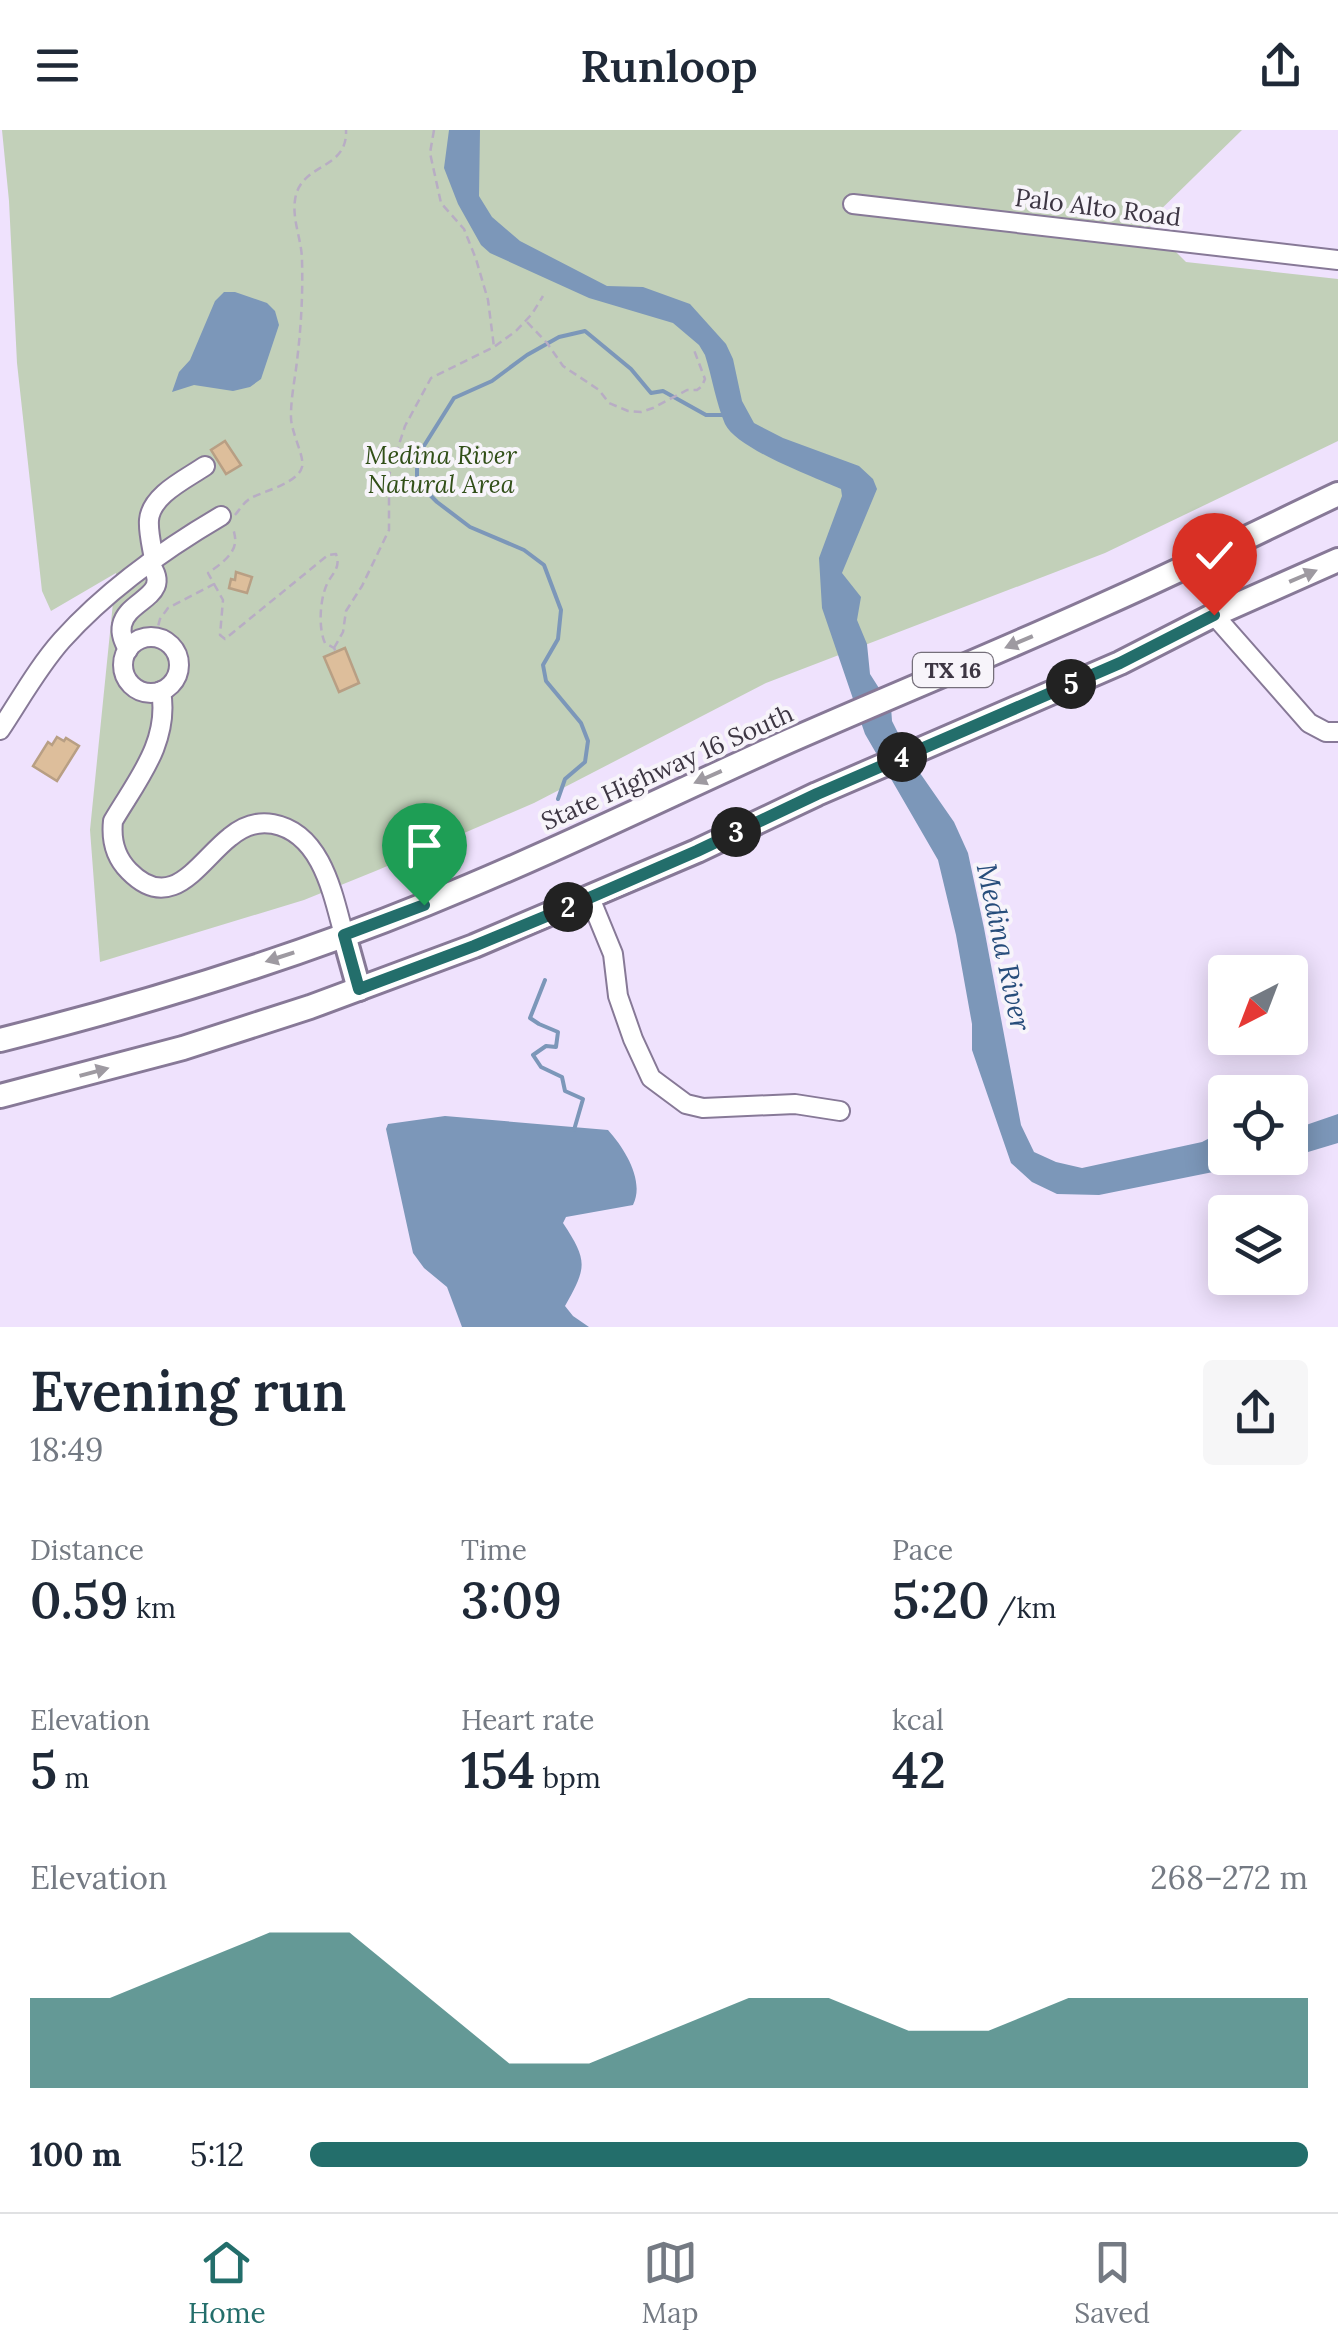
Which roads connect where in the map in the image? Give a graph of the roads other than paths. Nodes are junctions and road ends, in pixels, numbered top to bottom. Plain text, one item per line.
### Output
1 (852, 204) dead end
2 (1338, 260) edge
3 (204, 466) dead end
4 (1338, 494) edge
5 (221, 516) dead end
6 (1338, 560) edge
7 (152, 561) junction
8 (1214, 615) junction
9 (128, 650) junction
10 (161, 691) junction
11 (0, 730) edge
12 (1338, 732) edge
13 (590, 898) junction
14 (344, 935) junction
15 (359, 989) junction
16 (0, 1040) edge
17 (0, 1096) edge
18 (840, 1112) dead end

1 - 2 street, Palo Alto Road
3 - 7 street
4 -> 14 main road, State Highway 16 South / TX 16
5 - 7 street
8 -> 6 main road, TX 16
7 - 9 street
7 - 11 street
8 - 12 street
8 - 13 main road, TX 16
9 - 10 street
9 - 10 street
10 - 14 street
13 - 15 main road, TX 16
13 - 18 street
14 - 15 main road
14 -> 16 main road, State Highway 16 South / TX 16
17 -> 15 main road, TX 16

